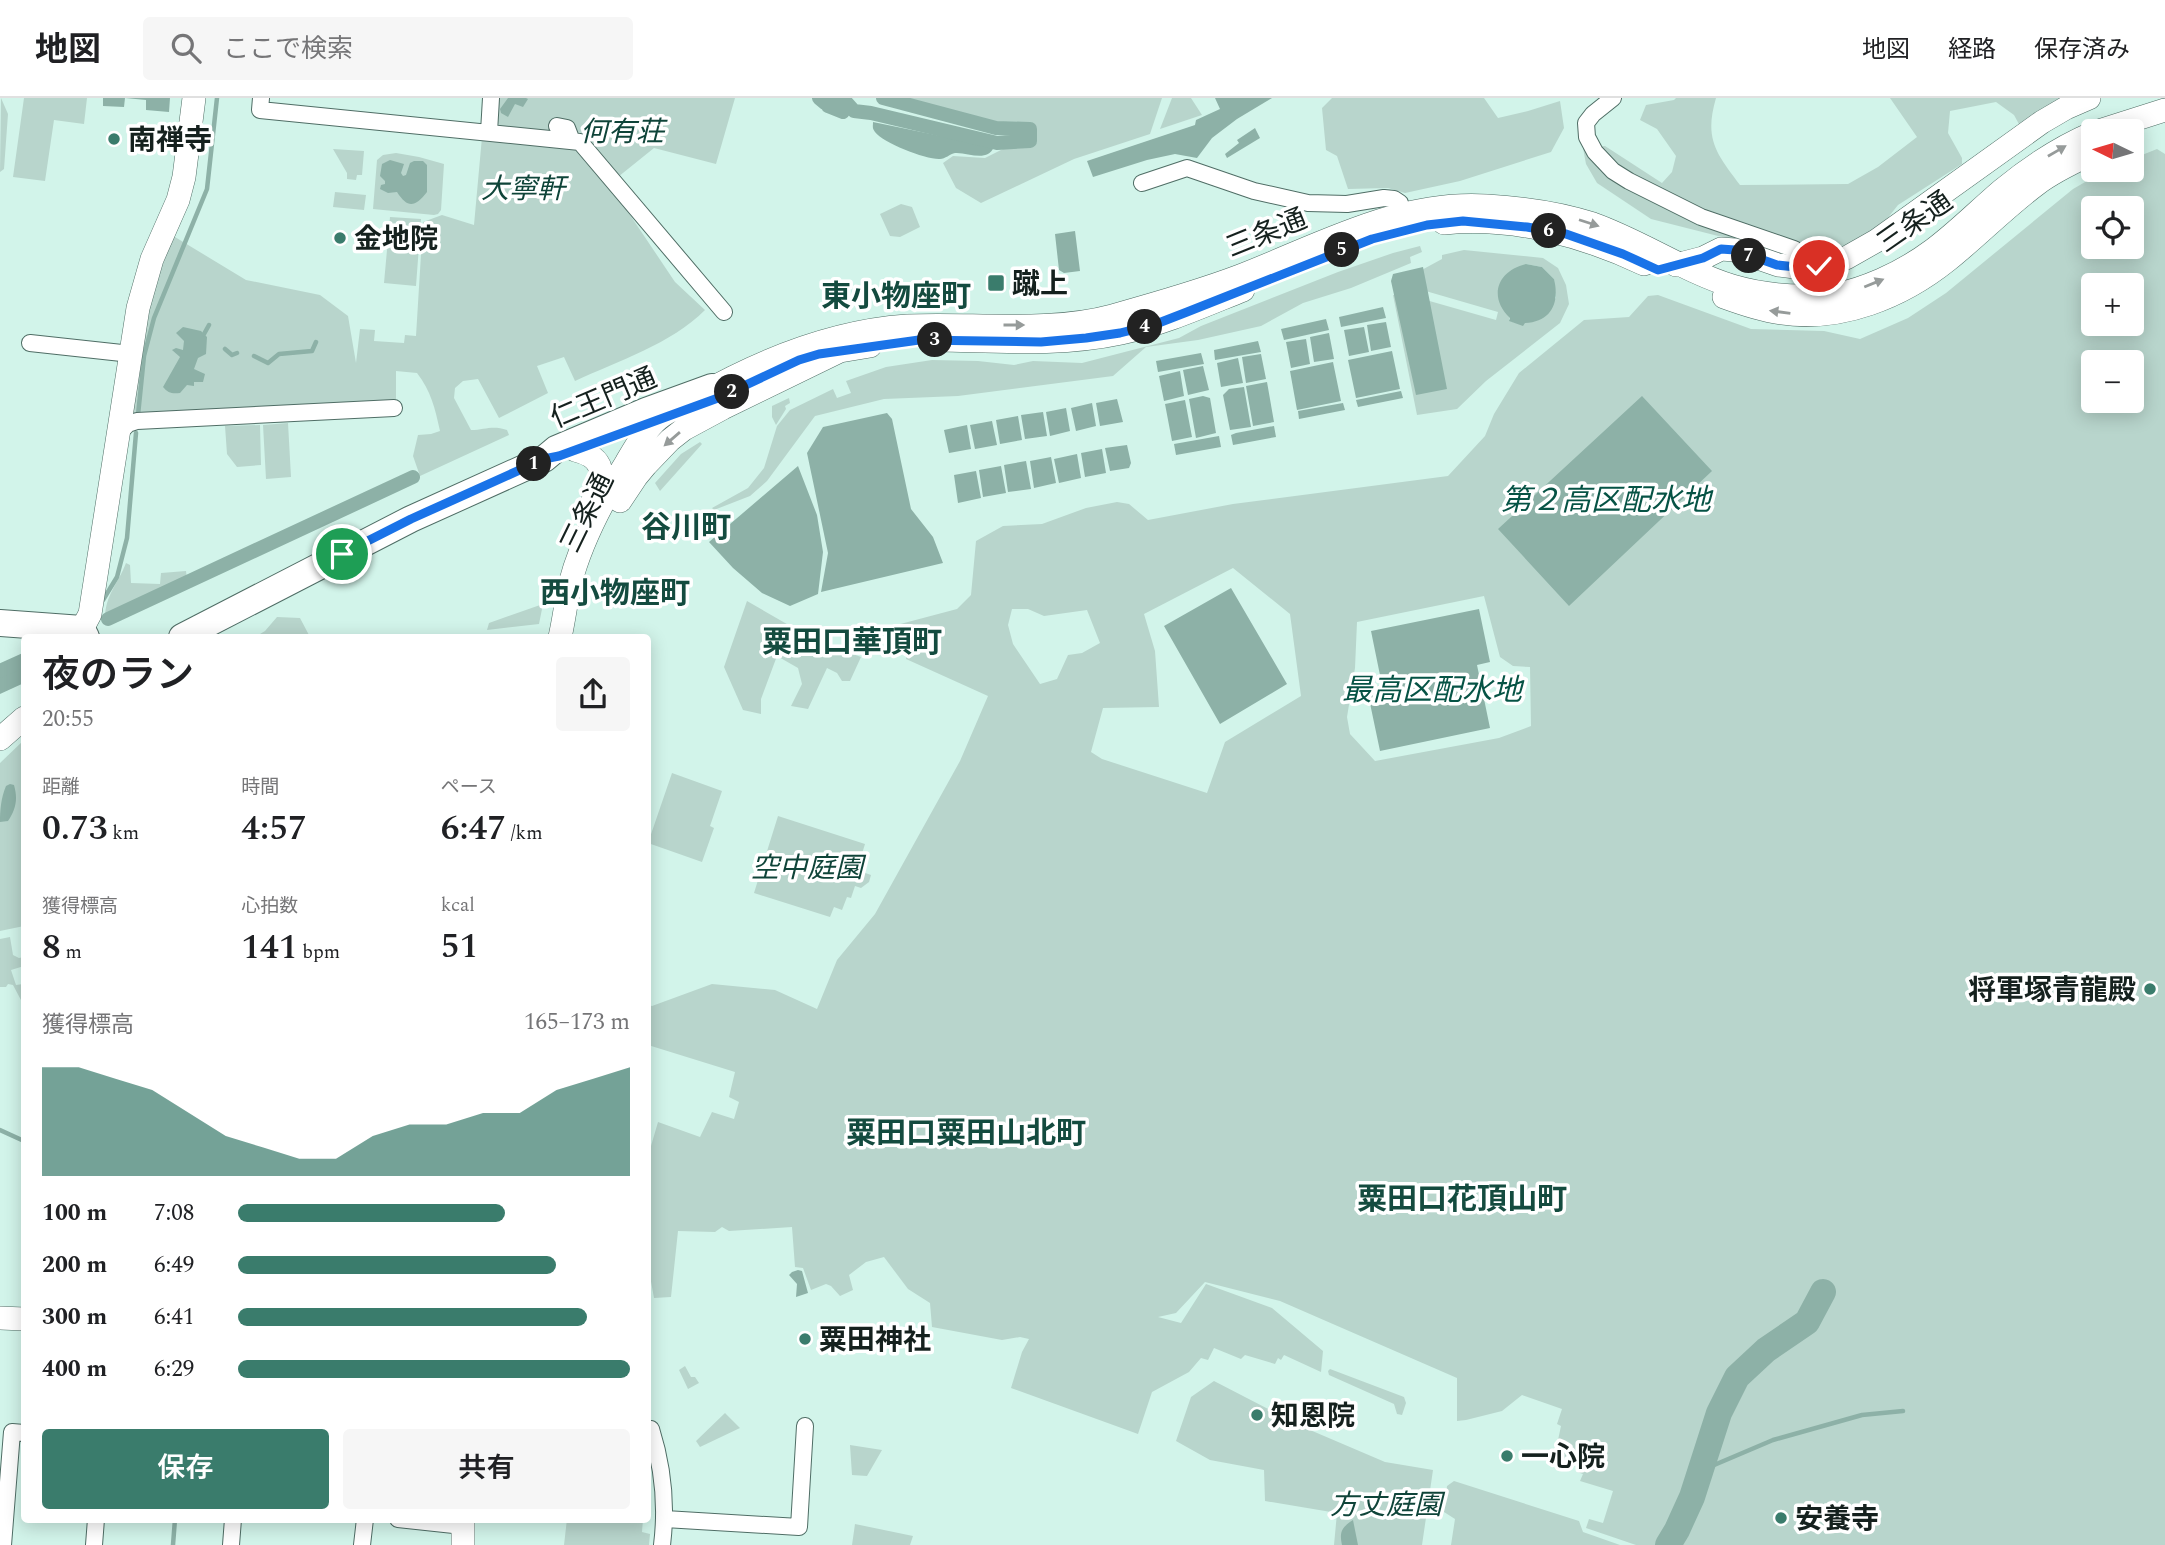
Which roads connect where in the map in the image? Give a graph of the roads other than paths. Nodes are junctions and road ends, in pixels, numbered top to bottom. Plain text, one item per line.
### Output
1 (194, 98) edge
2 (261, 98) edge
3 (491, 98) edge
4 (1613, 98) edge
5 (2089, 98) edge
6 (2165, 110) edge
7 (2137, 119) edge
8 (557, 126) dead end
9 (2165, 126) edge
10 (489, 132) junction
11 (2144, 133) edge
12 (2081, 139) edge
13 (572, 141) junction
14 (2081, 160) edge
15 (1142, 183) dead end
16 (1404, 214) junction
17 (1681, 264) junction
18 (1796, 267) junction
19 (1658, 270) junction
20 (724, 312) dead end
21 (30, 342) dead end
22 (840, 351) junction
23 (131, 355) junction
24 (712, 387) junction
25 (394, 408) dead end
26 (659, 418) junction
27 (118, 434) junction
28 (575, 450) junction
29 (544, 459) junction
30 (0, 623) edge
31 (84, 633) edge
32 (188, 634) edge
33 (561, 634) edge
34 (562, 634) edge
35 (562, 634) edge
36 (21, 721) edge
37 (0, 739) edge
38 (0, 1318) edge
39 (21, 1319) edge
40 (805, 1426) dead end
41 (651, 1432) edge
42 (21, 1433) edge
43 (665, 1519) junction
44 (96, 1523) edge
45 (233, 1523) edge
46 (365, 1523) edge
47 (422, 1523) edge
48 (463, 1530) edge
49 (3, 1545) edge
50 (94, 1545) edge
51 (231, 1545) edge
52 (362, 1545) edge
53 (662, 1545) edge

1 - 23 main road
2 - 10 street
3 - 10 street
4 - 18 street
5 - 18 main road
6 - 7 main road
8 - 13 street
9 - 11 main road
10 - 13 street
17 -> 12 main road, 三条通
13 - 20 street
14 -> 19 main road, 三条通
15 - 16 street
16 -> 17 main road, 三条通
24 -> 16 main road, 三条通
17 - 18 main road
17 - 19 main road
19 - 22 main road, 三条通
21 - 23 street
22 - 26 main road
22 -> 34 main road, 三条通
23 - 27 main road
24 - 26 main road, 三条通
24 - 29 main road, 仁王門通
25 - 27 street
26 - 28 main road
26 - 35 main road, 三条通
27 - 31 main road
28 - 29 main road
28 - 33 main road
29 - 32 main road, 仁王門通
30 - 31 main road
36 - 37 main road
38 - 39 main road
40 - 43 street
41 - 43 street
42 - 49 street
43 - 53 street
44 - 50 street
45 - 51 street
46 - 52 street
47 - 48 street

